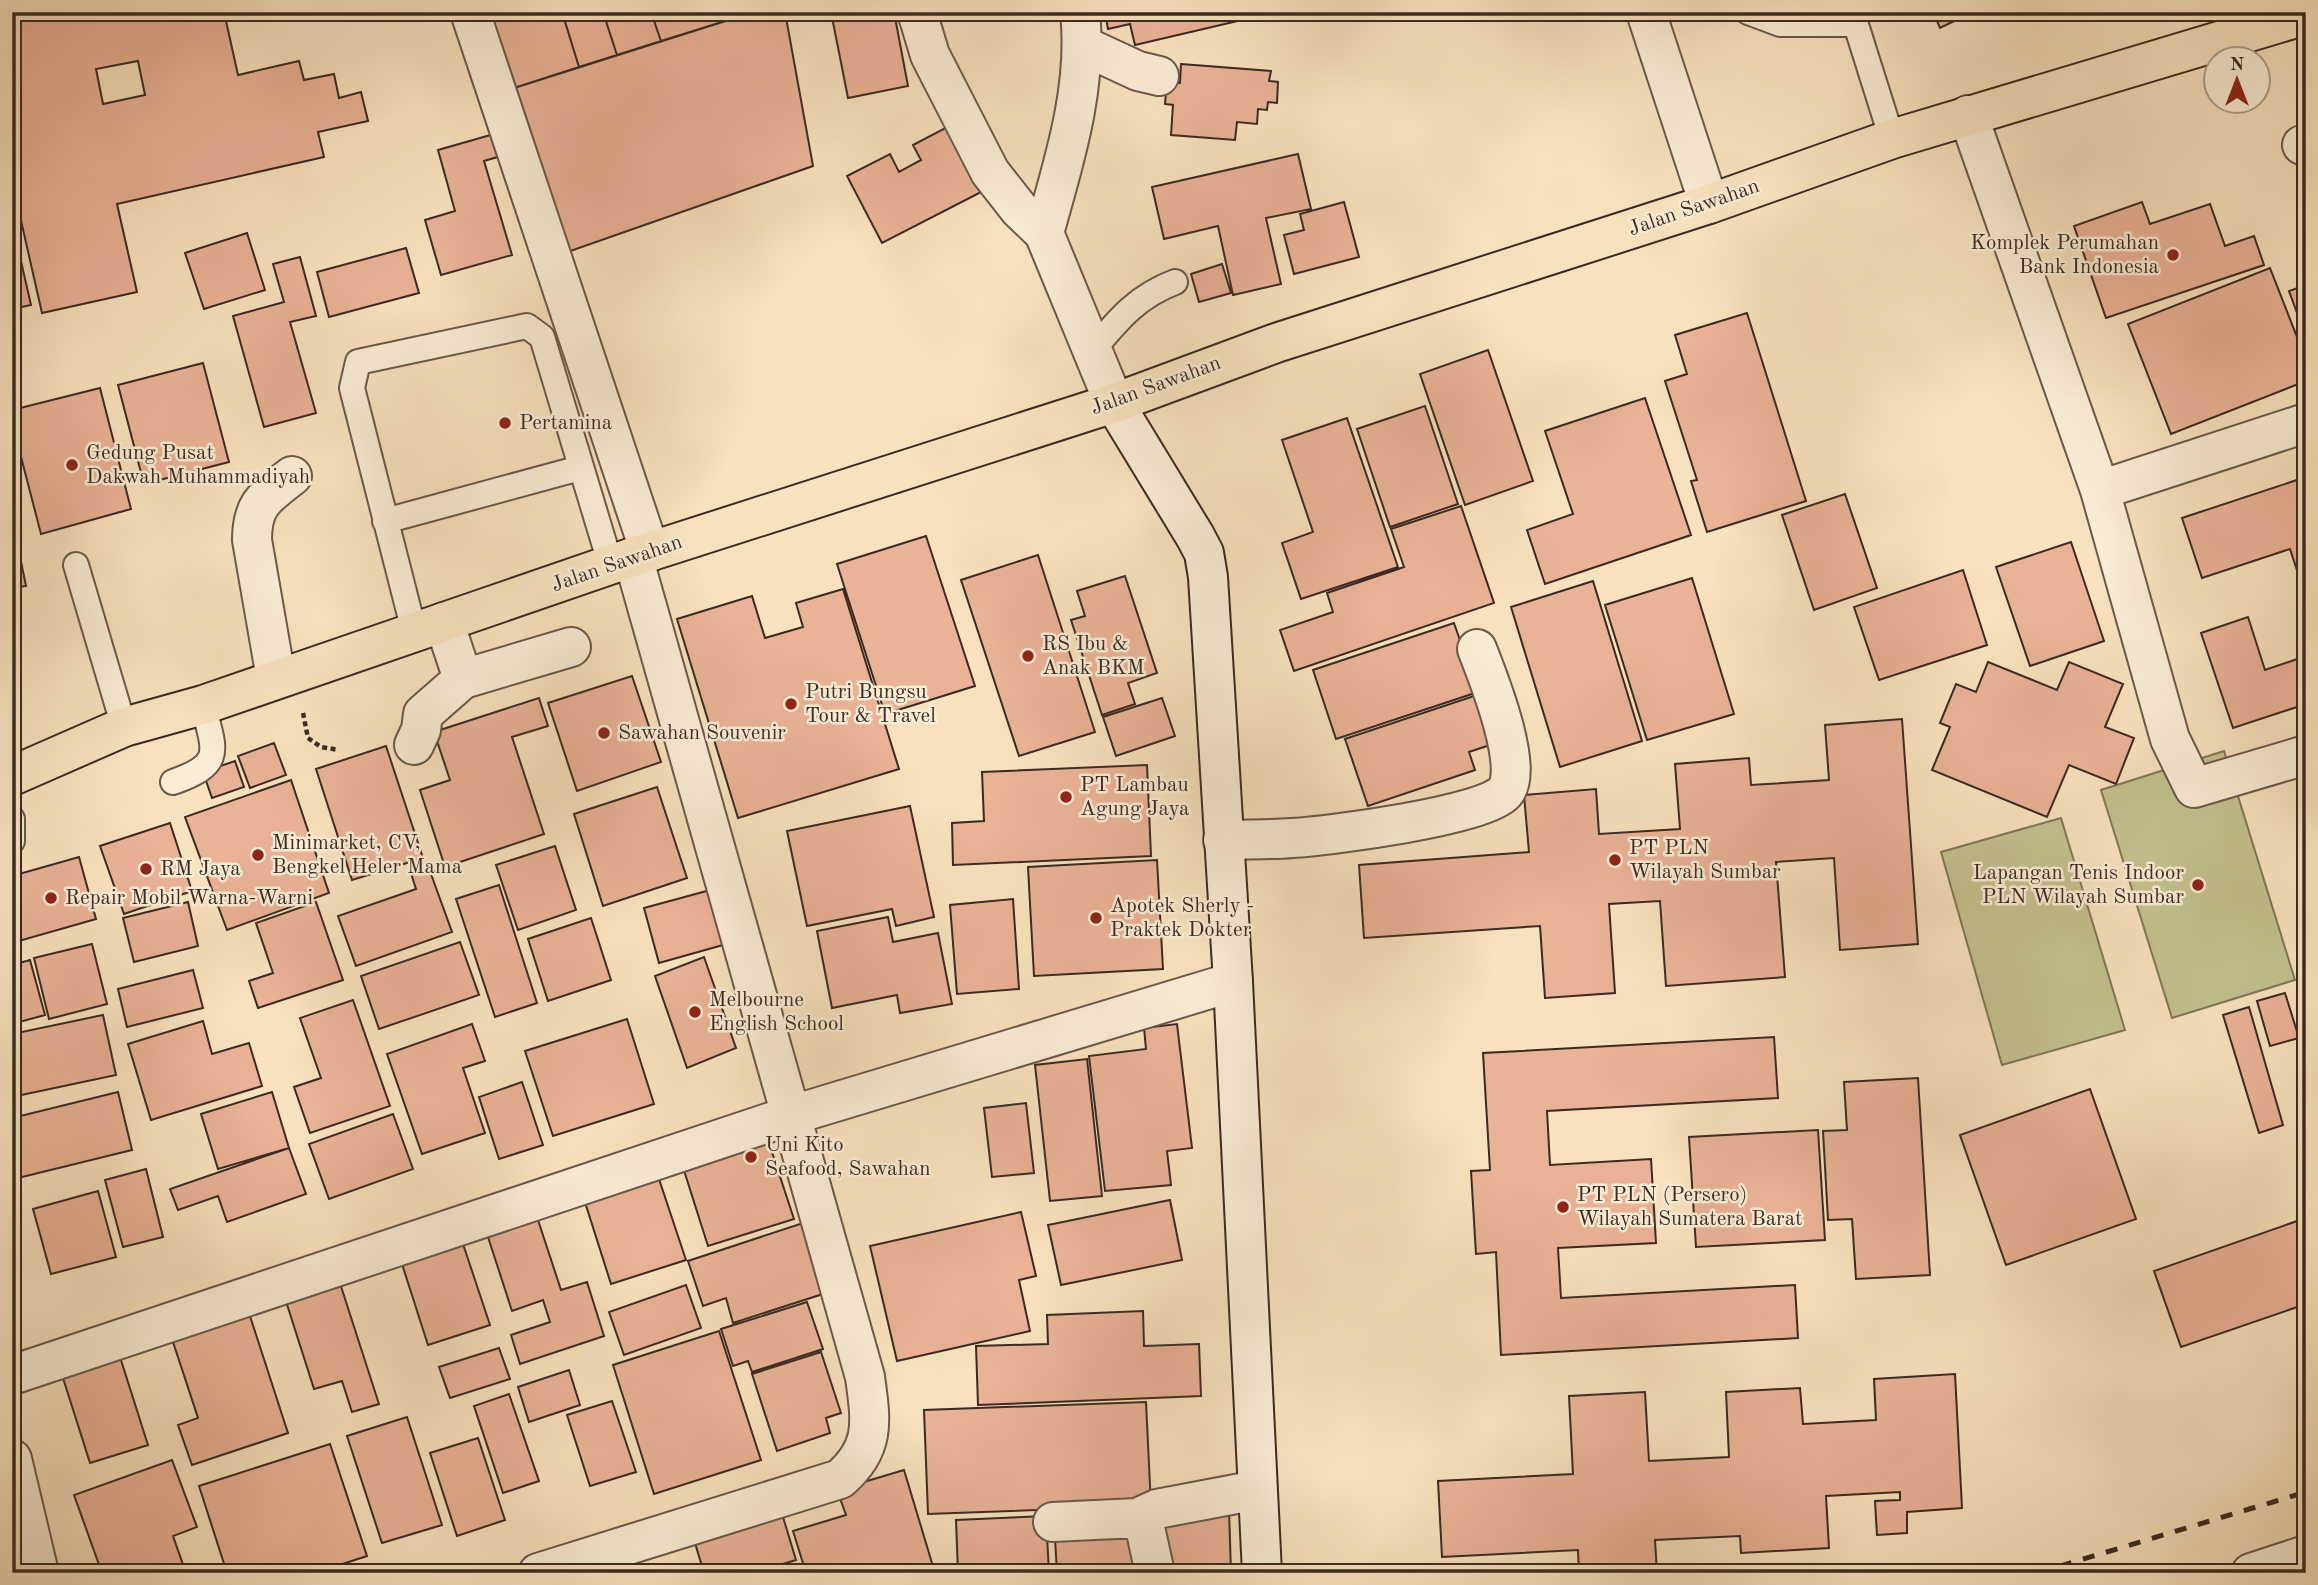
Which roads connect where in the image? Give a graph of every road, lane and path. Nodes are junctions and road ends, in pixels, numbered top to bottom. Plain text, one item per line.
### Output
1 (470, 12) edge
2 (917, 12) edge
3 (1646, 12) edge
4 (1748, 12) edge
5 (2306, 15) edge
6 (1854, 18) edge
7 (1082, 29) edge
8 (1159, 76) dead end
9 (1968, 115) junction
10 (1892, 139) junction
11 (1709, 204) junction
12 (1044, 233) junction
13 (1175, 282) dead end
14 (1092, 351) junction
15 (1114, 403) junction
16 (2306, 423) edge
17 (580, 468) junction
18 (292, 476) dead end
19 (2100, 490) junction
20 (385, 521) junction
21 (631, 558) junction
22 (76, 565) dead end
23 (429, 627) junction
24 (571, 647) dead end
25 (1477, 649) dead end
26 (287, 674) junction
27 (463, 679) junction
28 (203, 705) junction
29 (124, 727) junction
30 (414, 745) dead end
31 (339, 750) dead end
32 (2306, 755) edge
33 (12, 776) edge
34 (173, 782) dead end
35 (12, 819) edge
36 (1223, 840) junction
37 (12, 841) edge
38 (1233, 982) junction
39 (789, 1116) junction
40 (12, 1375) edge
41 (12, 1459) edge
42 (1257, 1490) junction
43 (1138, 1518) junction
44 (1053, 1522) dead end
45 (2306, 1555) edge
46 (2263, 1571) edge
47 (38, 1573) edge
48 (538, 1573) edge
49 (1155, 1573) edge
50 (1262, 1573) edge

1 - 21 street
2 - 12 street
3 - 11 street
4 - 6 lane
5 - 9 main road, Jalan Sawahan
6 - 10 lane
7 - 8 street
7 - 12 street
9 - 10 main road, Jalan Sawahan
9 - 19 street
10 - 11 main road, Jalan Sawahan
11 - 15 main road, Jalan Sawahan
12 - 14 street
13 - 14 lane
14 - 15 street
15 - 21 main road, Jalan Sawahan
15 - 36 street
16 - 19 street
17 - 20 lane
17 - 20 lane
17 - 21 lane
18 - 26 street
19 - 32 street
20 - 23 lane
21 - 23 main road, Jalan Sawahan
21 - 39 street
22 - 29 lane
23 - 26 main road, Jalan Sawahan
23 - 27 street
24 - 27 street
25 - 36 street
26 - 28 main road, Jalan Sawahan
26 - 31 path
27 - 30 street
28 - 29 main road, Jalan Sawahan
28 - 34 lane
29 - 33 main road, Jalan Sawahan
35 - 37 lane
36 - 38 street
38 - 39 street
38 - 42 street
39 - 40 street
39 - 48 street
41 - 47 street
42 - 43 street
42 - 50 street
43 - 44 street
43 - 49 street
45 - 46 street

